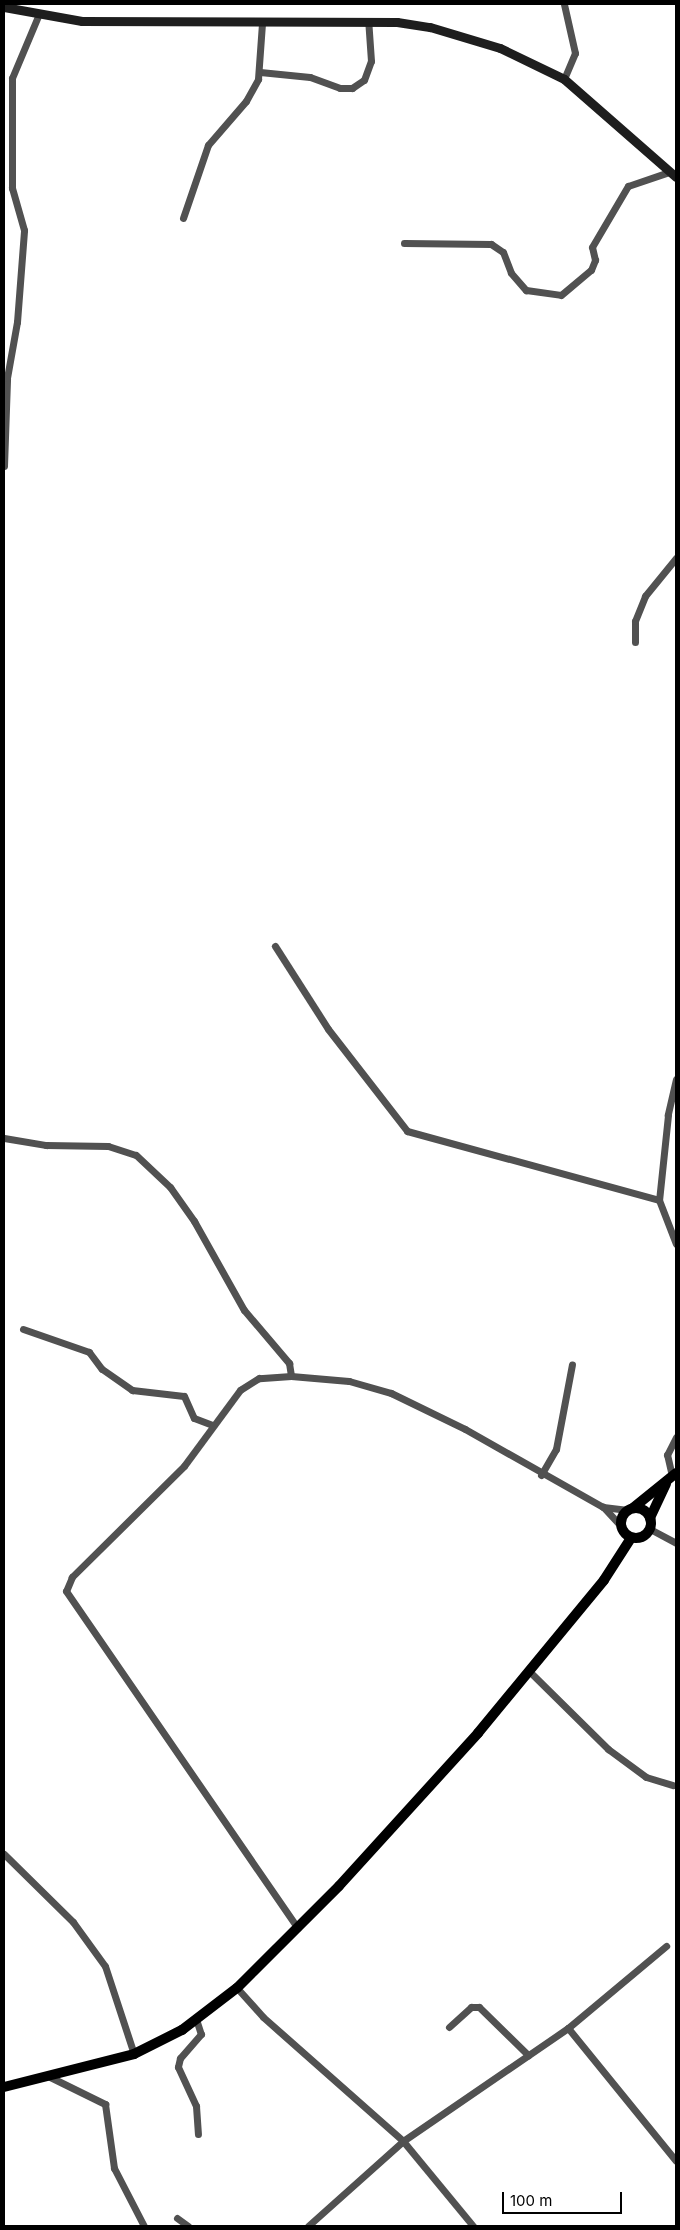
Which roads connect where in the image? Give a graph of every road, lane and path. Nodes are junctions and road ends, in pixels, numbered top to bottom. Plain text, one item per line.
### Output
1 (564, 4) edge
2 (4, 7) edge
3 (38, 16) junction
4 (368, 22) junction
5 (262, 23) junction
6 (260, 72) junction
7 (564, 80) junction
8 (672, 174) edge
9 (183, 218) dead end
10 (404, 243) dead end
11 (7, 357) edge
12 (4, 466) edge
13 (676, 558) edge
14 (634, 642) dead end
15 (275, 946) dead end
16 (676, 1079) edge
17 (4, 1138) edge
18 (659, 1200) junction
19 (676, 1244) edge
20 (23, 1329) dead end
21 (572, 1364) dead end
22 (291, 1376) junction
23 (212, 1425) junction
24 (676, 1437) edge
25 (541, 1475) junction
26 (672, 1476) edge
27 (603, 1507) junction
28 (630, 1509) junction
29 (650, 1518) junction
30 (620, 1525) junction
31 (650, 1529) junction
32 (631, 1538) junction
33 (676, 1543) edge
34 (530, 1672) junction
35 (672, 1785) dead end
36 (4, 1854) edge
37 (298, 1928) junction
38 (666, 1946) dead end
39 (237, 1988) junction
40 (196, 2019) junction
41 (449, 2027) dead end
42 (568, 2028) junction
43 (134, 2054) junction
44 (528, 2055) junction
45 (48, 2076) junction
46 (4, 2088) edge
47 (198, 2134) dead end
48 (403, 2141) junction
49 (676, 2161) edge
50 (178, 2218) dead end
51 (144, 2226) edge
52 (188, 2226) edge
53 (308, 2226) edge
54 (473, 2226) edge

1 - 7 street
2 - 3 street
3 - 5 street
3 - 11 street
4 - 5 street
4 - 6 street
4 - 7 street
5 - 6 street
6 - 9 street
7 - 8 street
8 - 10 street
11 - 12 street
13 - 14 street
15 - 18 street
16 - 18 street
17 - 22 street
18 - 19 street
20 - 23 street
21 - 25 street
22 - 23 street
22 - 25 street
23 - 37 street
24 - 26 street
25 - 27 street
26 - 28 main road
26 - 29 main road
27 - 28 street
27 - 30 street
28 - 29 main road
28 - 30 main road
29 - 31 main road
30 - 32 main road
31 - 32 main road
31 - 33 street
32 - 34 main road
34 - 35 street
34 - 37 main road
36 - 43 street
37 - 39 main road
38 - 42 street
39 - 40 main road
39 - 48 street
40 - 43 main road
40 - 47 street
41 - 44 street
42 - 44 street
42 - 49 street
43 - 45 main road
44 - 48 street
45 - 46 main road
45 - 51 street
48 - 53 street
48 - 54 street
50 - 52 street

